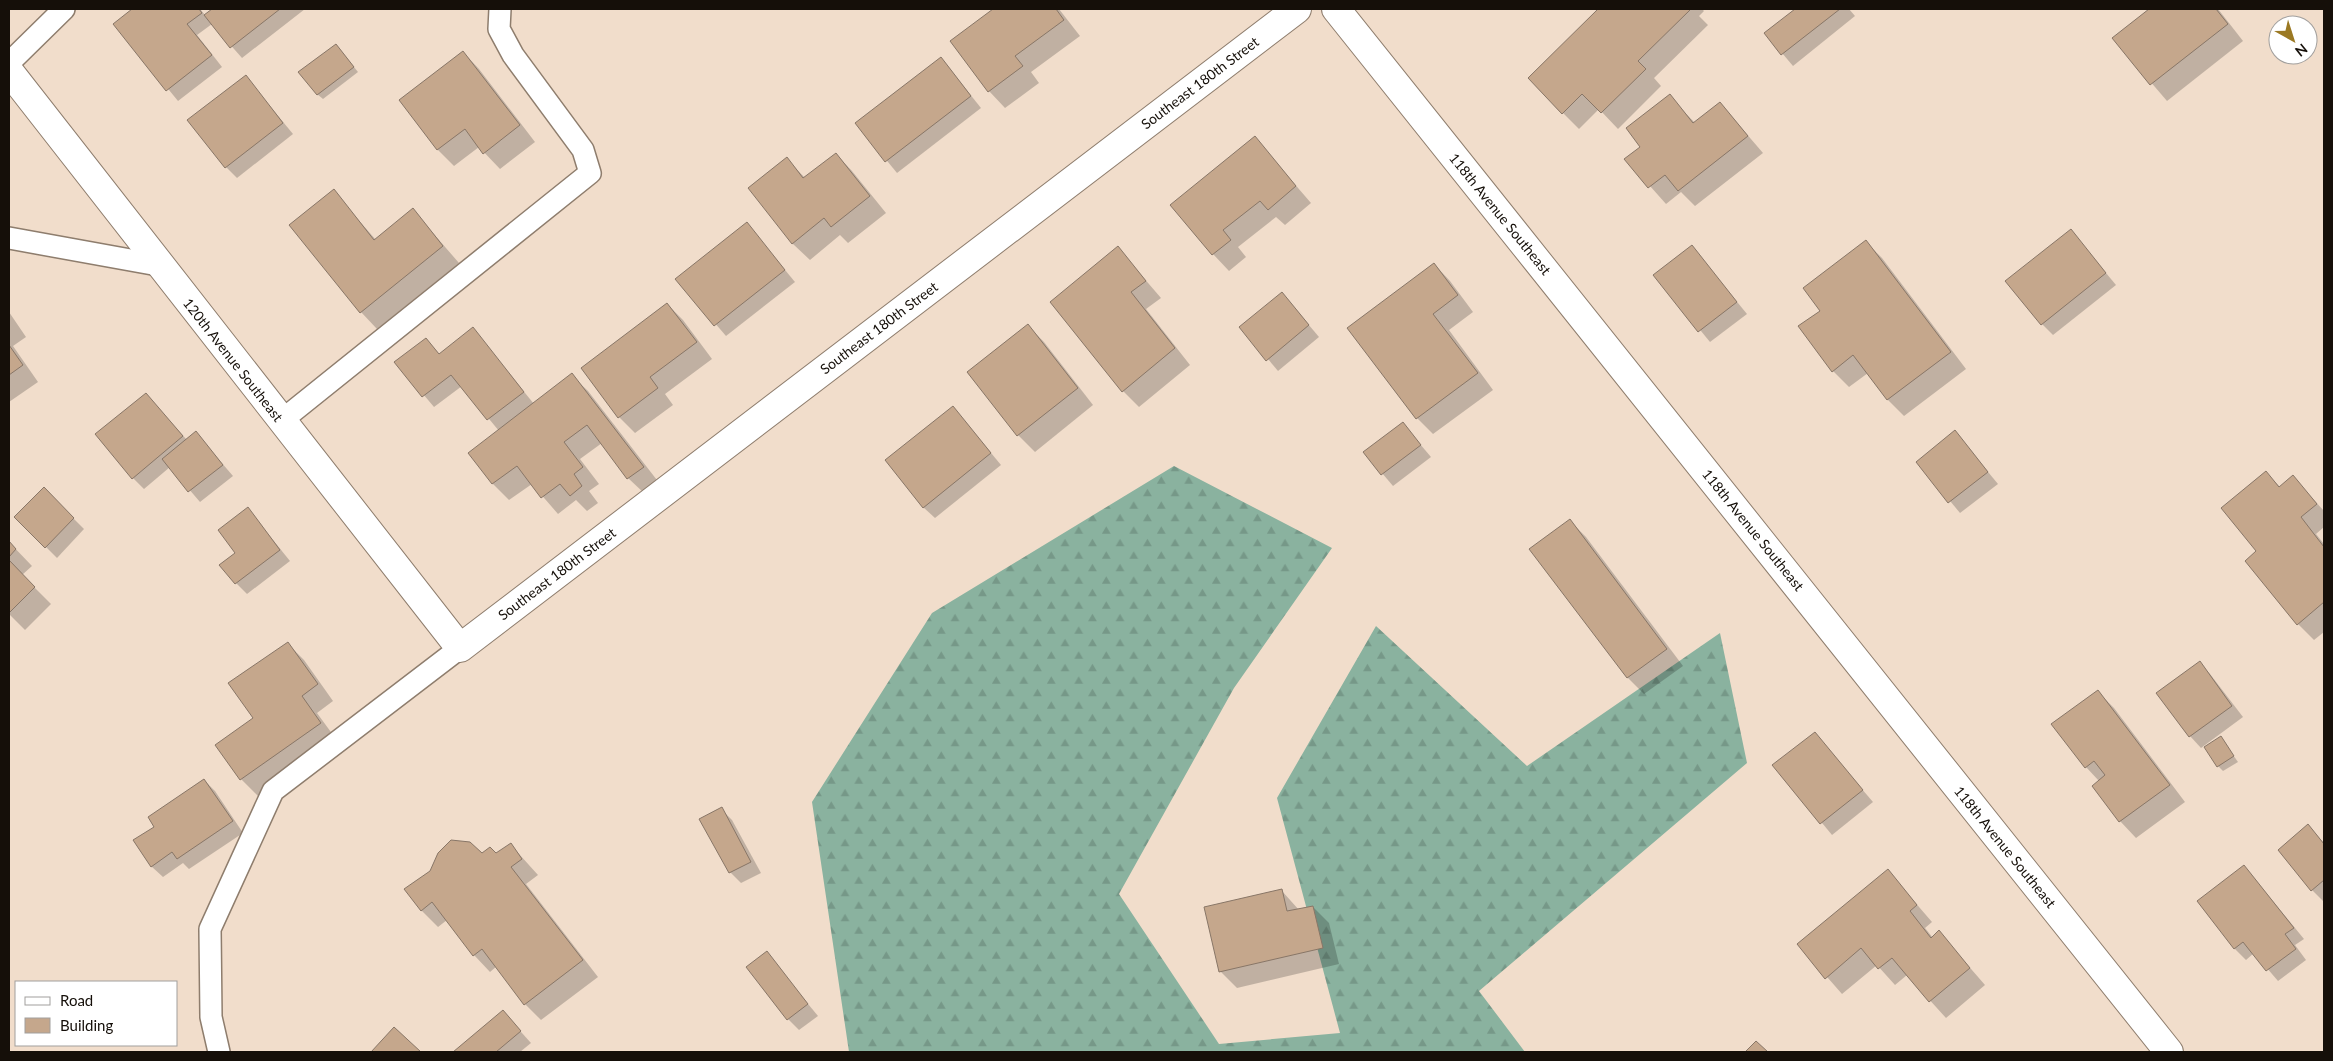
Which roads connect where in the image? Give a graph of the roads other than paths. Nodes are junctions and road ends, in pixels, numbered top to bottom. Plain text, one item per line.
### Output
1 (64, 9) edge
2 (500, 9) edge
3 (1297, 9) edge
4 (1336, 9) edge
5 (9, 63) edge
6 (9, 71) edge
7 (9, 238) edge
8 (158, 265) junction
9 (281, 421) junction
10 (460, 648) junction
11 (219, 1052) edge
12 (2169, 1052) edge

1 - 5 lane
2 - 9 lane
3 - 10 street, Southeast 180th Street
4 - 12 street, 118th Avenue Southeast
6 - 8 street, 120th Avenue Southeast
7 - 8 lane
8 - 9 street, 120th Avenue Southeast
9 - 10 street, 120th Avenue Southeast
10 - 11 lane

